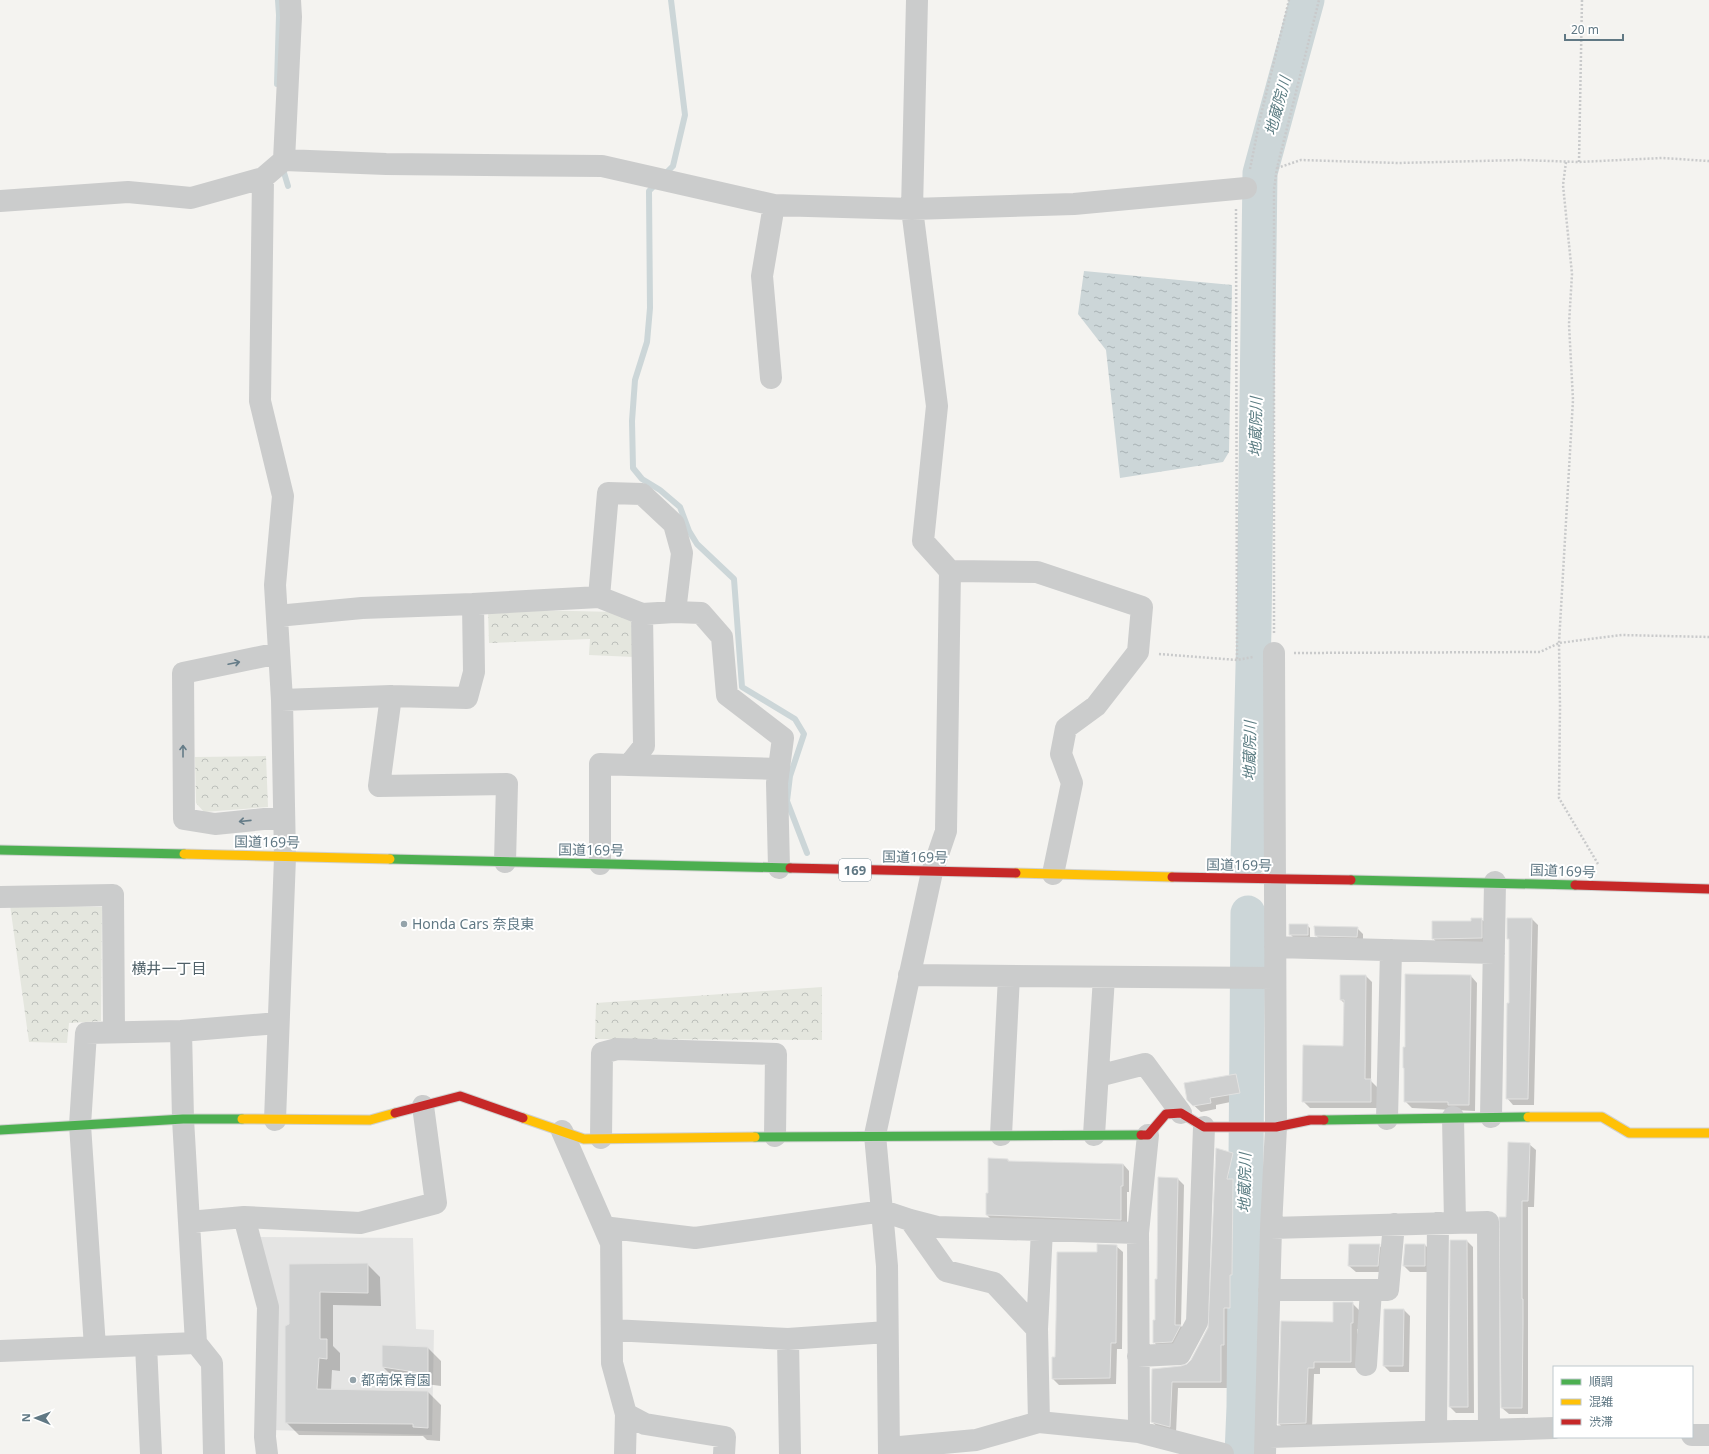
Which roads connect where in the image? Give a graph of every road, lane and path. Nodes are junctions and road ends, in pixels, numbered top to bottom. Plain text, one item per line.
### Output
1 (290, 0) edge
2 (917, 0) edge
3 (1289, 0) edge
4 (1319, 0) edge
5 (1582, 0) edge
6 (284, 160) junction
7 (1709, 161) edge
8 (1566, 162) junction
9 (1579, 162) junction
10 (1277, 168) junction
11 (263, 178) junction
12 (1241, 188) junction
13 (1268, 189) dead end
14 (1274, 189) junction
15 (0, 201) edge
16 (774, 205) junction
17 (912, 209) junction
18 (771, 378) dead end
19 (950, 571) junction
20 (599, 597) junction
21 (473, 604) junction
22 (675, 612) junction
23 (642, 614) junction
24 (277, 616) junction
25 (1709, 637) edge
26 (1559, 642) junction
27 (1138, 652) junction
28 (279, 653) junction
29 (1274, 653) junction
30 (1237, 660) junction
31 (390, 696) junction
32 (282, 700) junction
33 (629, 765) junction
34 (779, 769) junction
35 (284, 817) junction
36 (0, 850) edge
37 (285, 856) junction
38 (505, 862) junction
39 (600, 864) junction
40 (779, 868) junction
41 (932, 872) junction
42 (1053, 874) junction
43 (1274, 879) junction
44 (1495, 882) junction
45 (1611, 887) junction
46 (1709, 889) edge
47 (0, 897) edge
48 (1275, 947) junction
49 (1391, 950) junction
50 (1494, 953) junction
51 (909, 975) junction
52 (1009, 976) junction
53 (1104, 977) junction
54 (1256, 978) junction
55 (278, 1023) junction
56 (181, 1031) junction
57 (114, 1032) junction
58 (1098, 1076) junction
59 (422, 1106) junction
60 (1181, 1113) junction
61 (1453, 1117) junction
62 (1491, 1117) junction
63 (183, 1119) junction
64 (1387, 1119) junction
65 (275, 1120) junction
66 (80, 1125) junction
67 (1267, 1127) junction
68 (1204, 1128) junction
69 (0, 1130) edge
70 (562, 1131) junction
71 (1709, 1133) edge
72 (1148, 1134) junction
73 (876, 1135) junction
74 (1001, 1135) junction
75 (1094, 1135) junction
76 (775, 1136) junction
77 (601, 1138) junction
78 (883, 1211) junction
79 (244, 1217) junction
80 (910, 1220) junction
81 (189, 1222) junction
82 (1446, 1223) junction
83 (1394, 1224) junction
84 (1271, 1228) junction
85 (1042, 1230) junction
86 (1138, 1233) junction
87 (611, 1243) junction
88 (1269, 1290) junction
89 (1371, 1290) junction
90 (1036, 1329) junction
91 (612, 1330) junction
92 (887, 1332) junction
93 (788, 1339) junction
94 (196, 1343) junction
95 (146, 1345) junction
96 (95, 1347) junction
97 (0, 1351) edge
98 (1138, 1356) junction
99 (1366, 1365) dead end
100 (626, 1414) junction
101 (1039, 1422) junction
102 (1553, 1428) edge
103 (1489, 1430) junction
104 (1436, 1431) junction
105 (1139, 1432) junction
106 (1693, 1434) edge
107 (1709, 1436) edge
108 (1265, 1445) edge
109 (976, 1447) edge
110 (889, 1451) edge
111 (151, 1454) edge
112 (214, 1454) edge
113 (266, 1454) edge
114 (625, 1454) edge
115 (724, 1454) edge
116 (790, 1454) edge
117 (1222, 1454) edge

1 - 6 street
2 - 17 street
3 - 12 path
4 - 10 path
5 - 9 path
6 - 11 street
6 - 16 street
7 - 9 path
8 - 9 path
8 - 10 path
8 - 26 path
10 - 14 path
11 - 15 street
11 - 24 street
12 - 17 street
12 - 30 path
13 - 14 path
14 - 29 path
16 - 17 street
16 - 18 street
17 - 19 street
19 - 27 street
19 - 41 street
20 - 21 street
20 - 22 street
20 - 23 street
21 - 24 street
21 - 31 street
22 - 23 street
22 - 34 street
23 - 33 street
24 - 28 street
25 - 26 path
26 - 29 path
26 - 45 path
27 - 30 path
27 - 42 street
28 - 32 street
35 -> 28 street
29 - 30 path
29 - 43 street
31 - 32 street
31 - 38 street
32 - 35 street
33 - 34 street
33 - 39 street
34 - 40 street
35 - 37 street
36 - 37 main road, 国道169号 / 169
37 - 38 main road, 国道169号 / 169
37 - 55 street
38 - 39 main road, 国道169号 / 169
39 - 40 main road, 国道169号 / 169
40 - 41 main road, 国道169号 / 169
41 - 42 main road, 国道169号 / 169
41 - 51 street
42 - 43 main road, 国道169号 / 169
43 - 44 main road, 国道169号 / 169
43 - 48 street
44 - 45 main road, 国道169号 / 169
44 - 50 street
45 - 46 main road, 国道169号 / 169
47 - 57 street
48 - 49 street
48 - 54 street
49 - 50 street
49 - 64 street
50 - 62 street
51 - 52 street
51 - 73 street
52 - 53 street
52 - 74 street
53 - 54 street
53 - 58 street
54 - 67 street
55 - 56 street
55 - 65 street
56 - 57 street
56 - 63 street
57 - 66 street
58 - 60 street
58 - 75 street
59 - 65 main road
59 - 70 main road
59 - 79 street
60 - 68 main road
60 - 72 main road
61 - 62 main road
61 - 64 main road
61 - 82 street
62 - 71 main road
63 - 65 main road
63 - 66 main road
63 - 81 street
64 - 67 main road
66 - 69 main road
66 - 96 street
67 - 68 main road
67 - 84 street
68 - 98 street
70 - 77 main road
70 - 87 street
72 - 75 main road
72 - 86 street
73 - 74 main road
73 - 76 main road
73 - 78 street
74 - 75 main road
76 - 77 main road
76 - 77 street
78 - 80 street
78 - 87 street
78 - 92 street
79 - 81 street
79 - 113 street
80 - 85 street
80 - 90 street
81 - 94 street
82 - 83 street
82 - 103 street
82 - 104 street
83 - 84 street
83 - 89 street
84 - 88 street
85 - 86 street
85 - 90 street
86 - 98 street
87 - 91 street
88 - 89 street
88 - 108 street
89 - 99 street
90 - 101 street
91 - 93 street
91 - 100 street
92 - 93 street
92 - 110 street
93 - 116 street
94 - 95 street
94 - 112 street
95 - 96 street
95 - 111 street
96 - 97 street
98 - 105 street
100 - 114 street
100 - 115 street
101 - 105 street
101 - 109 street
102 - 103 street
103 - 104 street
104 - 108 street
105 - 117 street
106 - 107 street
109 - 110 street

